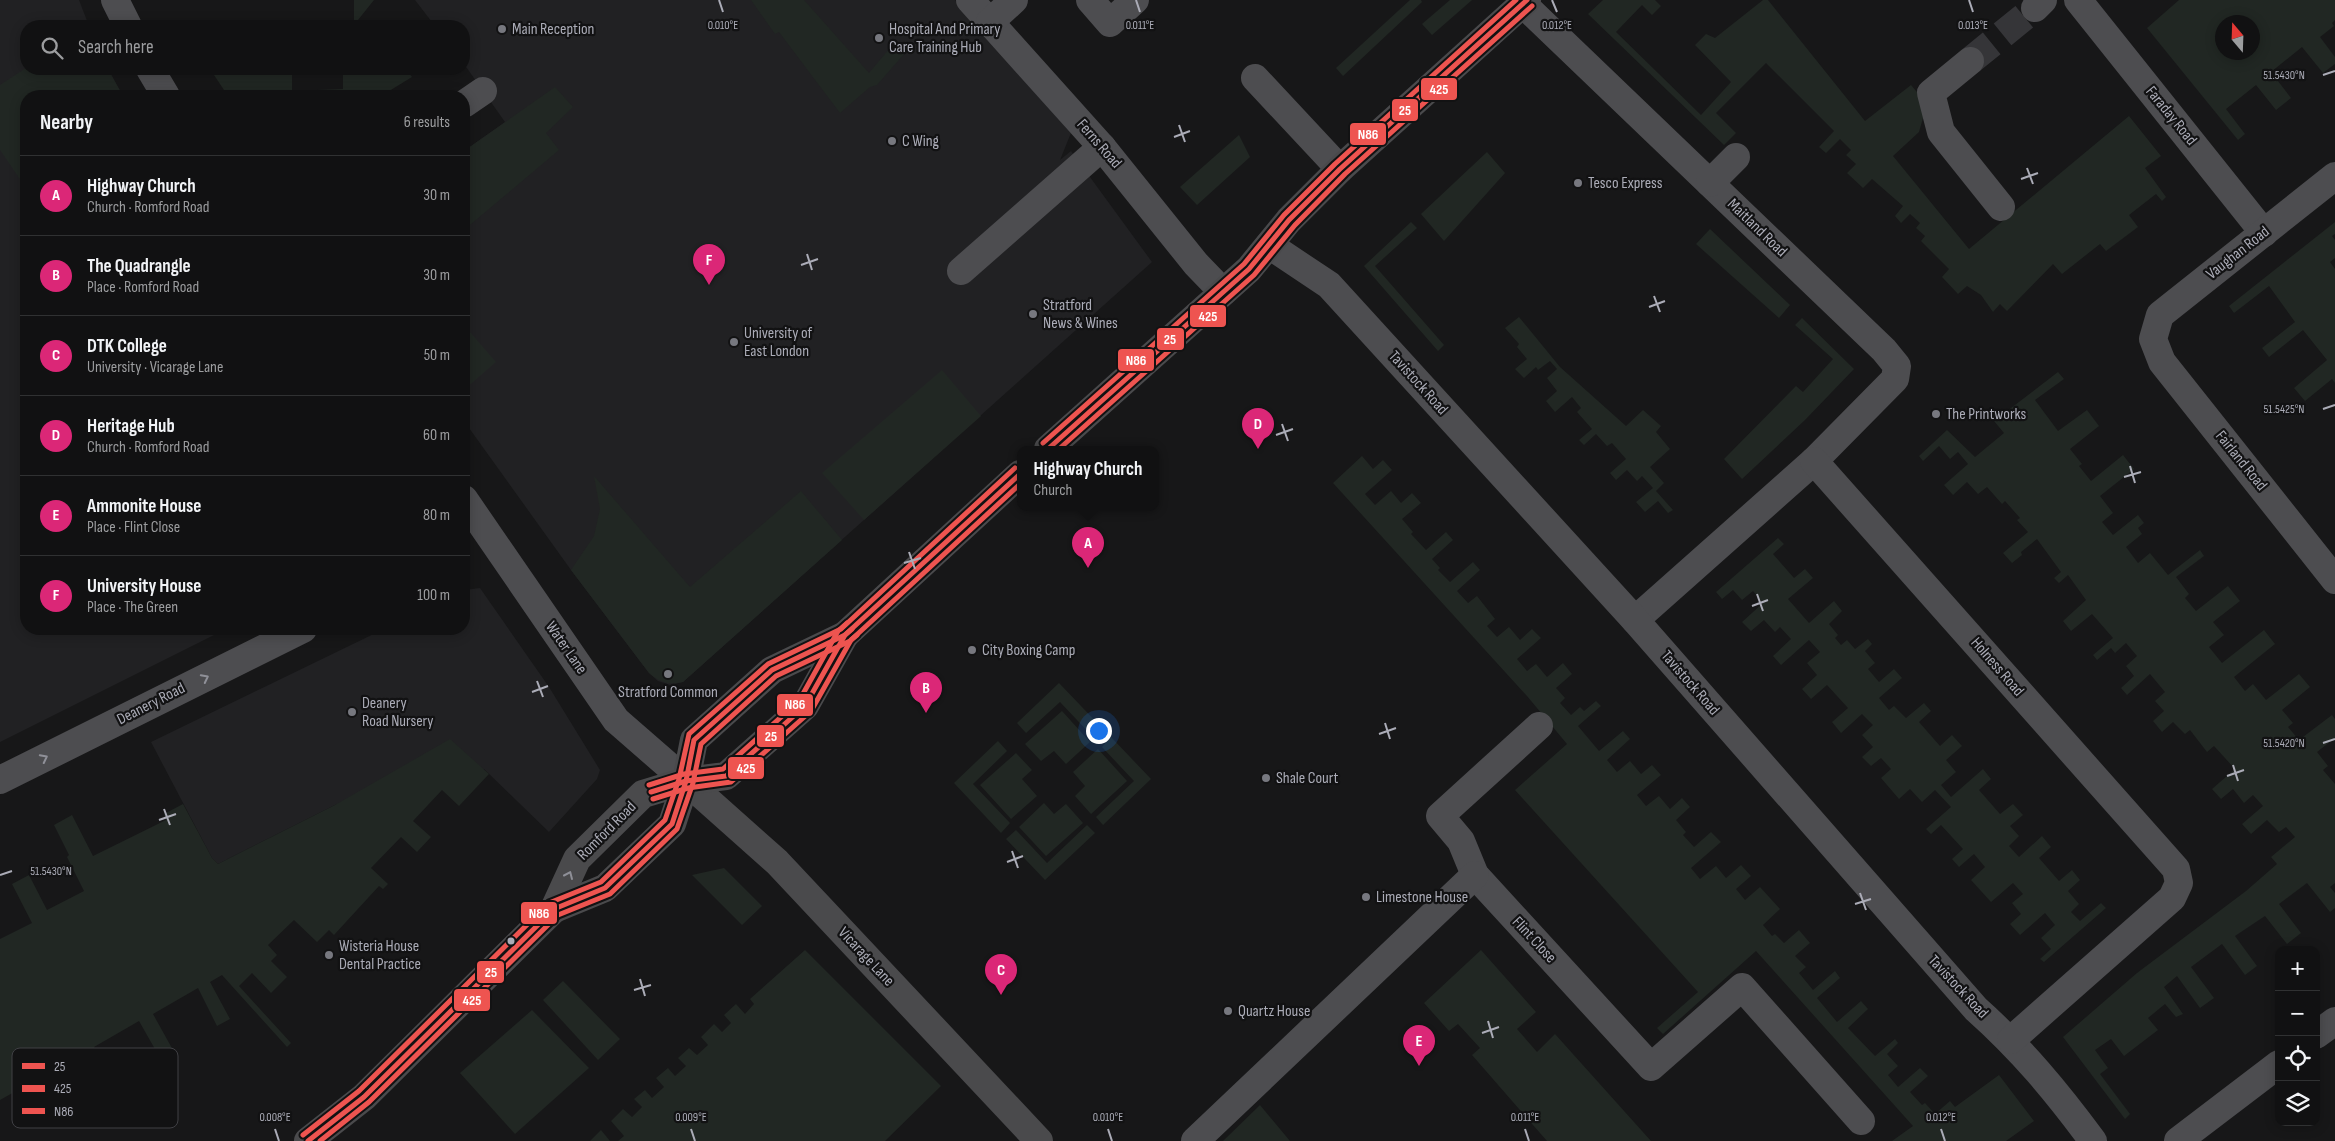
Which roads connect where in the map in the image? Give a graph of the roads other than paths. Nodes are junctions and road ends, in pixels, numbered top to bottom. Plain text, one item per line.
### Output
1 (115, 0) edge
2 (970, 0) edge
3 (1014, 0) edge
4 (1090, 0) edge
5 (1136, 0) edge
6 (2078, 0) edge
7 (1525, 2) edge
8 (125, 20) edge
9 (990, 22) junction
10 (1970, 61) tunnel mouth
11 (154, 75) edge
12 (1255, 78) dead end
13 (162, 90) edge
14 (1102, 147) junction
15 (1736, 156) dead end
16 (1340, 169) junction
17 (2335, 176) edge
18 (1710, 183) junction
19 (2001, 207) dead end
20 (2264, 233) junction
21 (1269, 245) junction
22 (961, 271) dead end
23 (1223, 292) junction
24 (2153, 339) joint
25 (1051, 446) edge
26 (1814, 461) junction
27 (1017, 477) edge
28 (470, 520) edge
29 (474, 534) edge
30 (2335, 580) edge
31 (1635, 620) junction
32 (291, 635) edge
33 (845, 635) junction
34 (1538, 726) dead end
35 (0, 780) edge
36 (686, 781) junction
37 (1475, 875) junction
38 (554, 909) junction
39 (2335, 1021) edge
40 (2320, 1032) edge
41 (2011, 1040) junction
42 (2275, 1067) edge
43 (1861, 1121) dead end
44 (308, 1141) edge
45 (1039, 1141) edge
46 (1195, 1141) edge
47 (2093, 1141) edge
48 (2178, 1141) edge

1 - 8 street
2 - 9 street, Ferns Road
3 - 9 street
4 - 5 street
6 - 20 street, Faraday Road
7 - 16 main road
7 - 18 street, Maitland Road
9 - 14 street, Ferns Road
10 - 19 street
11 - 13 street
12 - 16 street
14 - 22 street
14 - 23 street, Ferns Road
15 - 18 street
16 - 21 main road
17 - 20 street, Vaughan Road
18 - 26 street, Maitland Road
20 - 24 street, Vaughan Road
21 - 23 main road
21 - 31 street, Tavistock Road
23 - 25 main road
24 - 30 street, Fairland Road
26 - 31 street
26 - 41 street, Holness Road
27 - 33 main road, Romford Road
28 - 29 street, Water Lane
29 - 36 street, Water Lane
31 - 41 street, Tavistock Road
35 -> 32 street, Deanery Road
33 - 36 main road, Romford Road
33 - 36 main road, Romford Road
34 - 37 street
38 -> 36 main road, Romford Road
36 - 38 main road, Romford Road
36 - 45 main road, Vicarage Lane
37 - 43 street, Flint Close
37 - 46 street
38 - 44 main road, Romford Road
39 - 40 street
41 - 47 street, Tavistock Road
42 - 48 street

